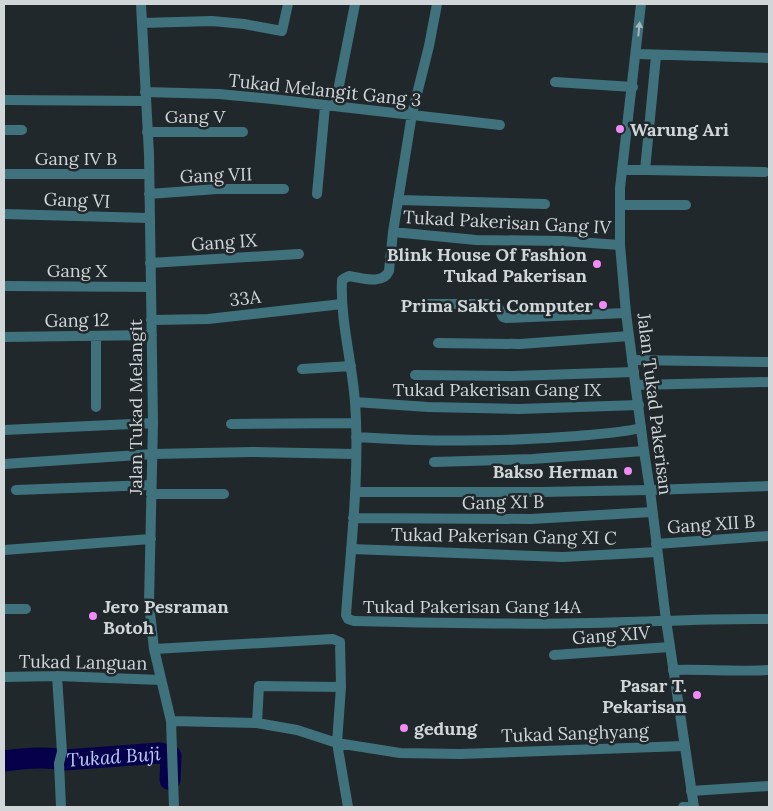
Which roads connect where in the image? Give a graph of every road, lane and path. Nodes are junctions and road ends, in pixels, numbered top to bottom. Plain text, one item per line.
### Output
1 (141, 4) edge
2 (288, 4) edge
3 (355, 4) edge
4 (437, 4) edge
5 (641, 4) edge
6 (142, 23) junction
7 (637, 54) junction
8 (656, 56) junction
9 (769, 58) edge
10 (554, 82) dead end
11 (633, 87) junction
12 (146, 97) junction
13 (4, 100) edge
14 (330, 106) junction
15 (411, 116) junction
16 (500, 125) dead end
17 (4, 130) edge
18 (22, 130) dead end
19 (148, 132) junction
20 (243, 132) dead end
21 (622, 170) junction
22 (645, 170) junction
23 (765, 172) dead end
24 (4, 174) edge
25 (149, 174) junction
26 (284, 189) dead end
27 (149, 194) junction
28 (317, 194) dead end
29 (398, 200) junction
30 (545, 204) dead end
31 (620, 205) junction
32 (686, 205) dead end
33 (4, 214) edge
34 (149, 218) junction
35 (393, 232) junction
36 (620, 245) junction
37 (299, 254) dead end
38 (150, 263) junction
39 (4, 286) edge
40 (151, 287) junction
41 (342, 304) junction
42 (424, 304) dead end
43 (626, 313) junction
44 (151, 320) junction
45 (152, 335) junction
46 (96, 336) junction
47 (630, 336) junction
48 (4, 338) edge
49 (438, 343) dead end
50 (632, 360) junction
51 (769, 362) edge
52 (351, 366) junction
53 (302, 370) dead end
54 (634, 372) junction
55 (415, 374) dead end
56 (769, 382) edge
57 (636, 385) junction
58 (355, 402) junction
59 (639, 405) junction
60 (96, 407) dead end
61 (153, 423) junction
62 (356, 423) junction
63 (231, 424) dead end
64 (641, 428) junction
65 (4, 430) edge
66 (356, 438) junction
67 (644, 451) junction
68 (153, 454) junction
69 (356, 454) junction
70 (434, 462) dead end
71 (4, 464) edge
72 (769, 486) edge
73 (16, 490) dead end
74 (151, 490) junction
75 (650, 490) junction
76 (355, 492) junction
77 (224, 494) dead end
78 (652, 512) junction
79 (353, 518) junction
80 (769, 536) edge
81 (151, 540) junction
82 (657, 548) junction
83 (351, 549) junction
84 (4, 550) edge
85 (4, 609) edge
86 (26, 609) dead end
87 (666, 620) junction
88 (769, 620) edge
89 (670, 647) junction
90 (154, 649) junction
91 (554, 655) dead end
92 (674, 670) junction
93 (767, 670) dead end
94 (58, 676) junction
95 (4, 677) edge
96 (161, 680) junction
97 (341, 686) junction
98 (171, 721) junction
99 (257, 723) junction
100 (337, 743) junction
101 (684, 746) junction
102 (769, 786) edge
103 (691, 791) junction
104 (60, 807) edge
105 (174, 807) edge
106 (348, 807) edge
107 (683, 807) edge
108 (694, 807) edge

1 - 6 street, Jalan Tukad Melangit
2 - 6 street
3 - 14 street
4 - 15 street, Tukad Pakerisan Gang 14A
7 -> 5 street, Jalan Tukad Pakerisan
6 - 12 street, Jalan Tukad Melangit
7 - 8 street
7 - 11 street, Jalan Tukad Pakerisan
8 - 9 street
8 - 22 street
10 - 11 street
11 - 21 street, Jalan Tukad Pakerisan
12 - 13 street, Tukad Melangit Gang 3
12 - 14 street, Tukad Melangit Gang 3
12 - 19 street, Jalan Tukad Melangit
14 - 15 street, Tukad Melangit Gang 3
14 - 28 street
15 - 16 street, Tukad Melangit Gang 3
15 - 29 street, Tukad Pakerisan Gang 14A
17 - 18 street
19 - 20 street, Gang V
19 - 25 street, Jalan Tukad Melangit
21 - 22 street
21 - 31 street, Jalan Tukad Pakerisan
22 - 23 street
24 - 25 street, Gang IV B
25 - 27 street, Jalan Tukad Melangit
26 - 27 street, Gang VII
27 - 34 street, Jalan Tukad Melangit
29 - 30 street
29 - 35 street, Tukad Pakerisan Gang 14A
31 - 32 street
31 - 36 street, Jalan Tukad Pakerisan
33 - 34 street, Gang VI
34 - 38 street, Jalan Tukad Melangit
35 - 36 street, Tukad Pakerisan Gang IV
35 - 41 street, Tukad Pakerisan Gang 14A
36 - 43 street, Jalan Tukad Pakerisan
37 - 38 street, Gang IX
38 - 40 street, Jalan Tukad Melangit
39 - 40 street, Gang X
40 - 44 street, Jalan Tukad Melangit
41 - 44 street, 33A
41 - 52 street, Tukad Pakerisan Gang 14A
42 - 43 street
43 - 47 street, Jalan Tukad Pakerisan
44 - 45 street, Jalan Tukad Melangit
45 - 46 street, Gang 12
45 - 61 street, Jalan Tukad Melangit
46 - 48 street, Gang 12
46 - 60 street
47 - 49 street
47 - 50 street, Jalan Tukad Pakerisan
50 - 51 street
50 - 54 street, Jalan Tukad Pakerisan
52 - 53 street
52 - 58 street, Tukad Pakerisan Gang 14A
54 - 55 street
54 - 57 street, Jalan Tukad Pakerisan
56 - 57 street
57 - 59 street, Jalan Tukad Pakerisan
58 - 59 street, Tukad Pakerisan Gang IX
58 - 62 street, Tukad Pakerisan Gang 14A
59 - 64 street, Jalan Tukad Pakerisan
61 - 65 street
61 - 68 street, Jalan Tukad Melangit
62 - 63 street
62 - 66 street, Tukad Pakerisan Gang 14A
64 - 66 street
64 - 67 street, Jalan Tukad Pakerisan
66 - 69 street, Tukad Pakerisan Gang 14A
67 - 70 street
67 - 75 street, Jalan Tukad Pakerisan
68 - 69 street
68 - 71 street
68 - 74 street, Jalan Tukad Melangit
69 - 76 street, Tukad Pakerisan Gang 14A
72 - 75 street
73 - 74 street
74 - 77 street
74 - 81 street, Jalan Tukad Melangit
75 - 76 street
75 - 78 street, Jalan Tukad Pakerisan
76 - 79 street, Tukad Pakerisan Gang 14A
78 - 79 street, Gang XI B
78 - 82 street, Jalan Tukad Pakerisan
79 - 83 street, Tukad Pakerisan Gang 14A
80 - 82 street, Gang XII B
81 - 84 street
81 - 90 street, Jalan Tukad Melangit
82 - 83 street, Tukad Pakerisan Gang XI C
82 - 87 street, Jalan Tukad Pakerisan
83 - 87 street, Tukad Pakerisan Gang 14A
85 - 86 street
87 - 88 street
87 - 89 street, Jalan Tukad Pakerisan
89 - 91 street, Gang XIV
89 - 92 street, Jalan Tukad Pakerisan
90 - 96 street, Jalan Tukad Melangit
90 - 97 street
92 - 93 street
92 - 101 street, Jalan Tukad Pakerisan
94 - 95 street, Tukad Languan
94 - 96 street, Tukad Languan
94 - 104 street
96 - 98 street, Jalan Tukad Melangit
97 - 99 street
97 - 100 street
98 - 99 street, Tukad Sanghyang
98 - 105 street, Jalan Tukad Melangit
99 - 100 street, Tukad Sanghyang
100 - 101 street, Tukad Sanghyang
100 - 106 street
101 - 103 street, Jalan Tukad Pakerisan
102 - 103 street
103 - 108 street, Jalan Tukad Pakerisan
107 - 108 street

